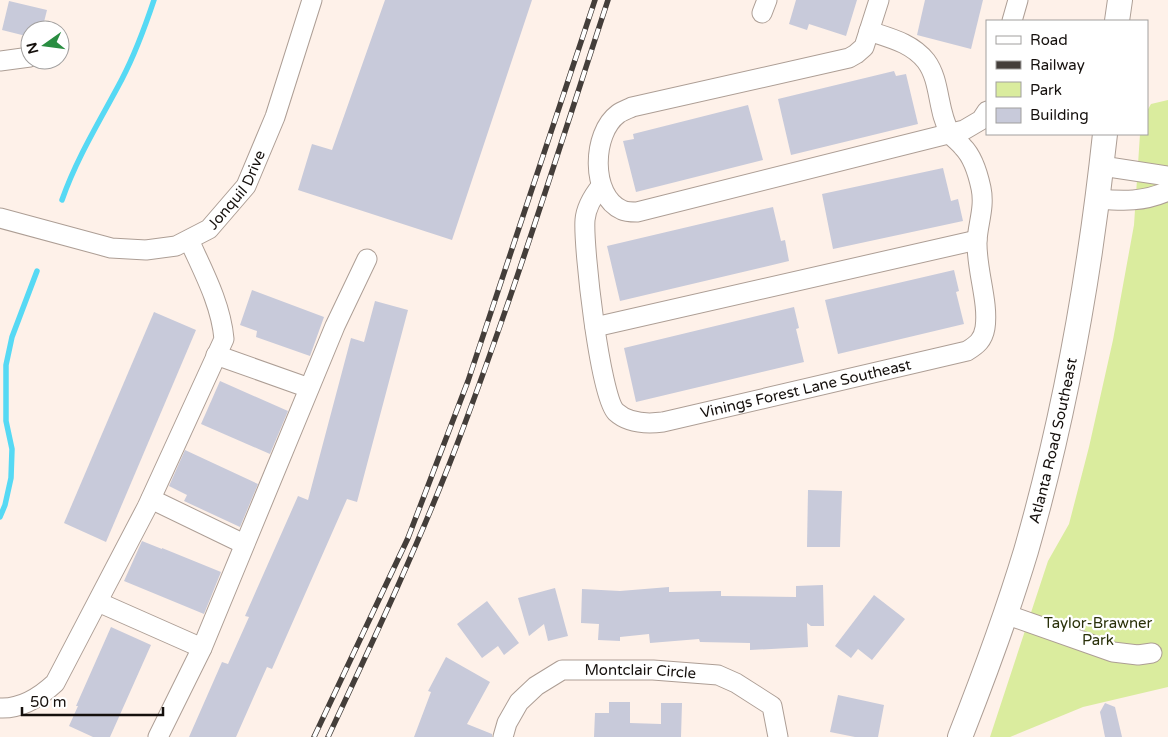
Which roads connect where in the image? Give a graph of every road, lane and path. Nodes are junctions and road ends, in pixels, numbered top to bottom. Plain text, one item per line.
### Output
1 (312, 0) edge
2 (879, 0) edge
3 (1018, 0) edge
4 (1120, 0) edge
5 (1012, 20) edge
6 (1117, 20) edge
7 (869, 31) junction
8 (20, 58) edge
9 (0, 61) edge
10 (986, 112) edge
11 (950, 134) junction
12 (1105, 135) edge
13 (1102, 166) junction
14 (1168, 176) edge
15 (601, 186) junction
16 (1168, 191) edge
17 (1098, 199) junction
18 (0, 218) edge
19 (189, 240) junction
20 (977, 240) junction
21 (367, 259) dead end
22 (595, 327) junction
23 (216, 355) junction
24 (309, 388) junction
25 (151, 499) junction
26 (244, 544) junction
27 (98, 602) junction
28 (1005, 614) junction
29 (202, 648) junction
30 (1152, 653) dead end
31 (0, 708) edge
32 (158, 737) edge
33 (503, 737) edge
34 (778, 737) edge
35 (960, 737) edge

1 - 19 street, Jonquil Drive
2 - 7 street
3 - 5 street
4 - 6 main road
7 - 11 street, Vinings Forest Lane Southeast
7 - 15 street
8 - 9 street
10 - 11 street
11 - 15 street
11 - 20 street, Vinings Forest Lane Southeast
12 - 13 main road, Atlanta Road Southeast
13 - 14 street
13 - 17 main road, Atlanta Road Southeast
15 - 22 street, Vinings Forest Lane Southeast
16 - 17 street
17 - 28 main road, Atlanta Road Southeast
18 - 19 street, Jonquil Drive
19 - 23 street
20 - 22 street
20 - 22 street, Vinings Forest Lane Southeast
21 - 24 street
23 - 24 street
23 - 25 street
24 - 26 street
25 - 26 street
25 - 27 street
26 - 29 street
27 - 29 street
27 - 31 street
28 - 30 street
28 - 35 main road, Atlanta Road Southeast
29 - 32 street
33 - 34 street, Montclair Circle

